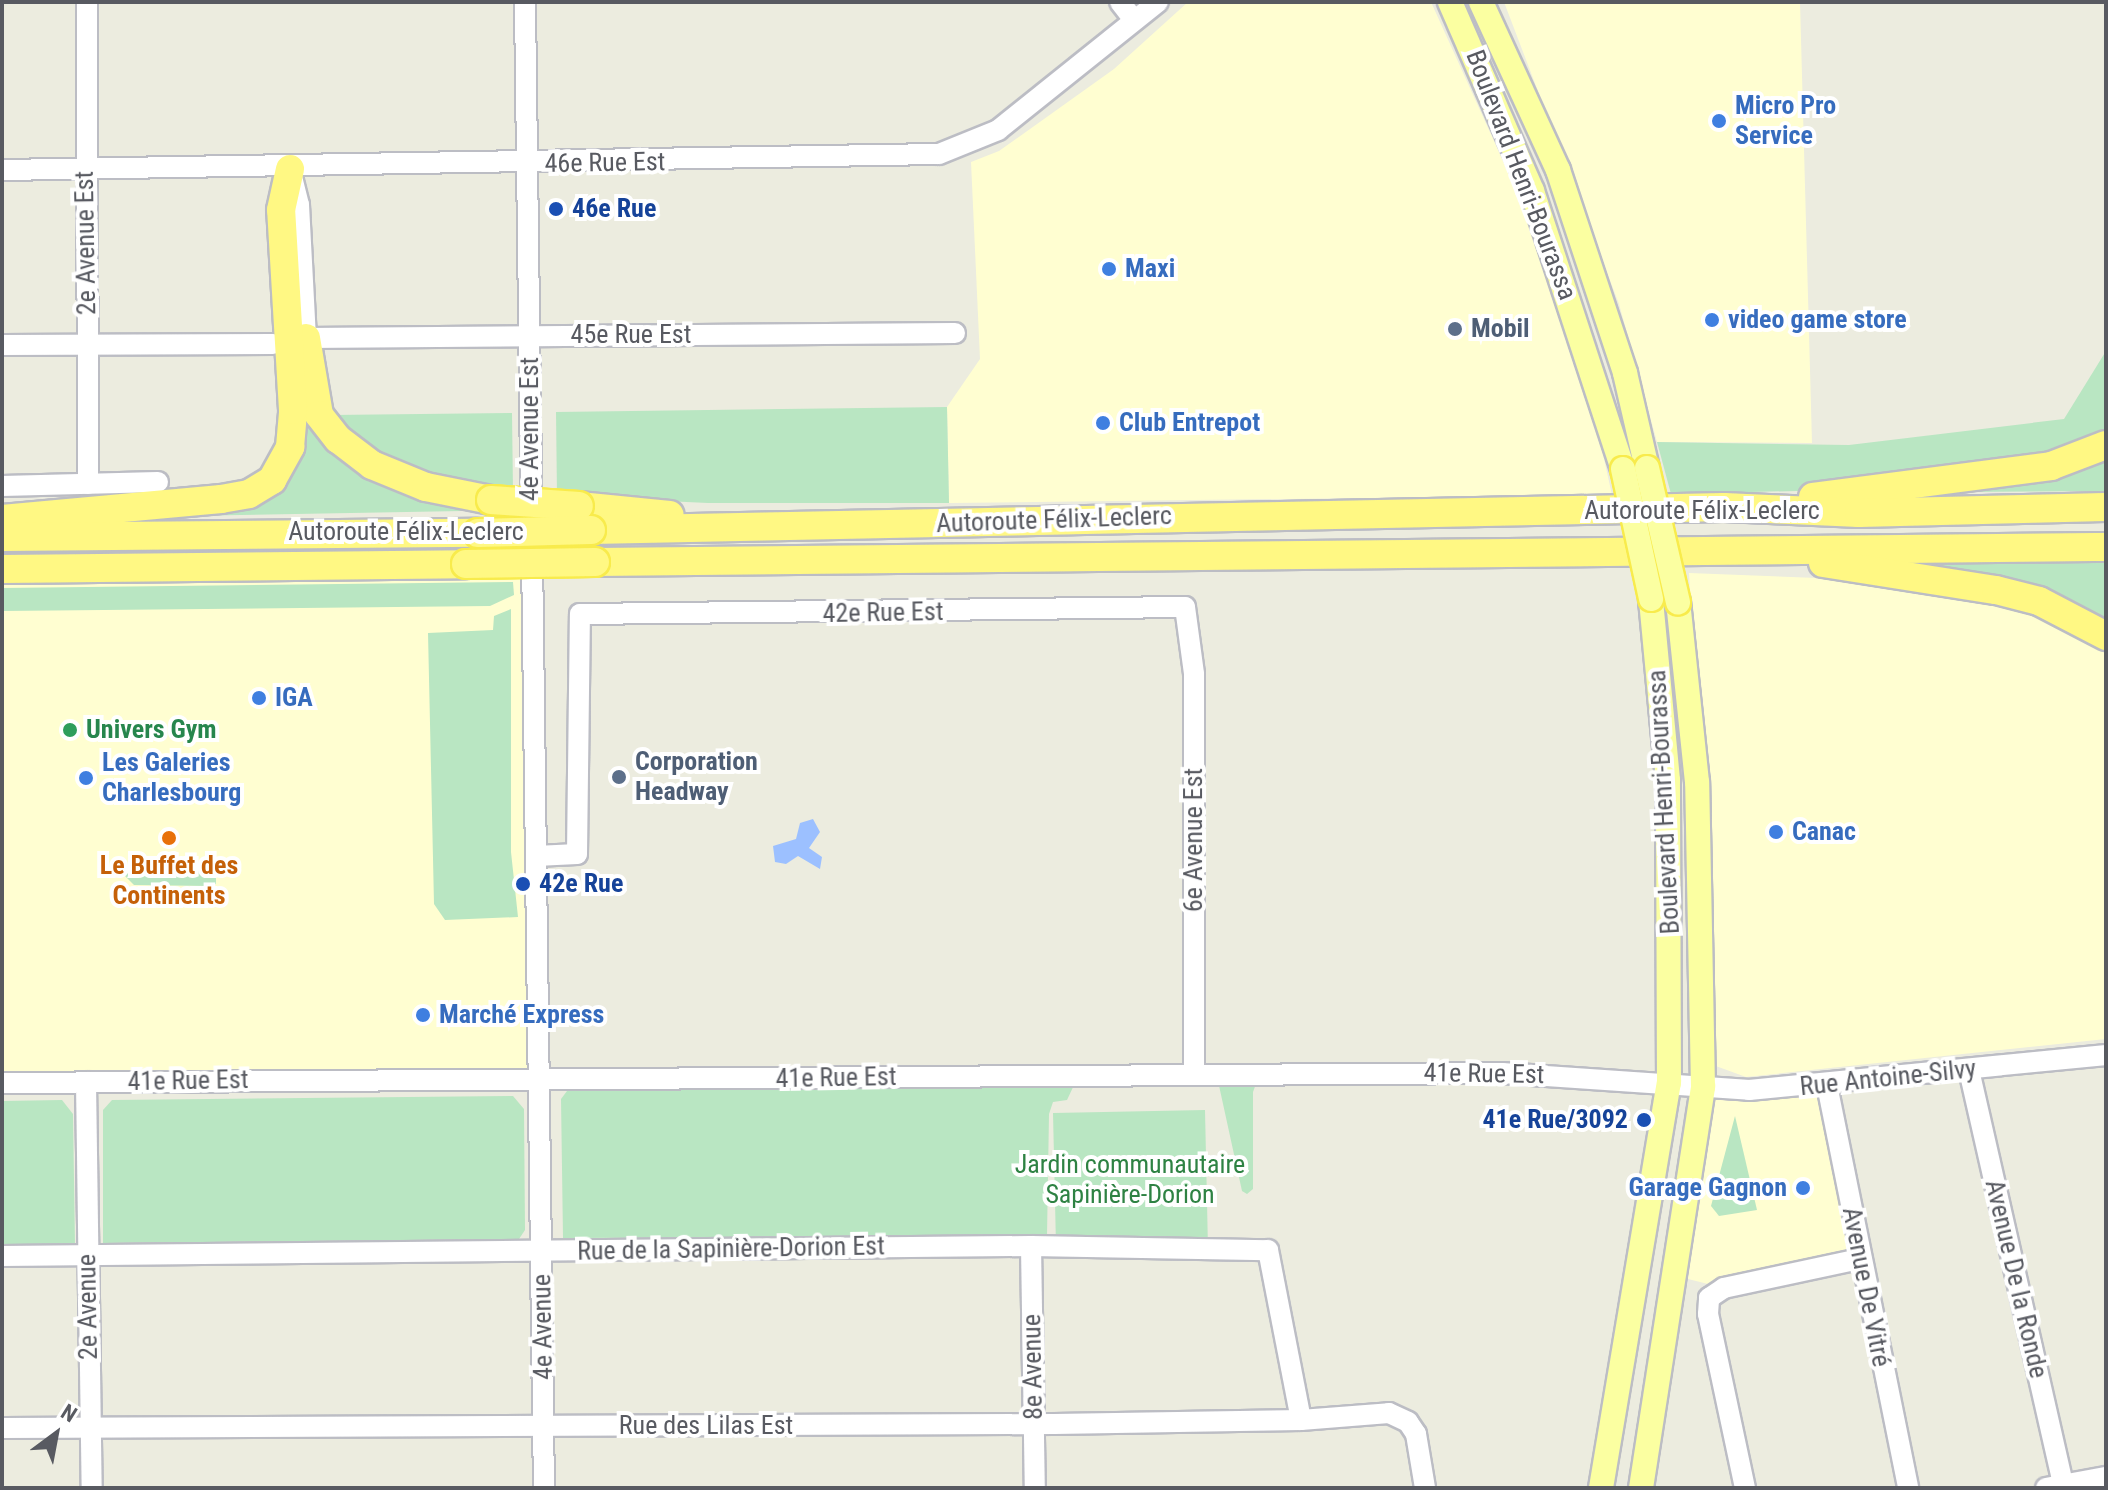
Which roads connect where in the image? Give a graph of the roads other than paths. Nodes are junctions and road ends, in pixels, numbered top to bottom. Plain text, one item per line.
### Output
1 (87, 2) edge
2 (525, 2) edge
3 (1120, 2) edge
4 (1158, 2) edge
5 (1450, 2) edge
6 (1481, 2) edge
7 (1492, 2) edge
8 (1134, 20) junction
9 (1495, 29) junction
10 (528, 164) junction
11 (85, 169) junction
12 (290, 169) junction
13 (2, 170) edge
14 (955, 333) dead end
15 (530, 335) junction
16 (306, 338) junction
17 (273, 344) dead end
18 (2, 345) edge
19 (88, 345) junction
20 (2106, 445) edge
21 (1635, 469) junction
22 (158, 482) dead end
23 (88, 484) junction
24 (2, 486) edge
25 (1724, 507) junction
26 (2106, 507) edge
27 (585, 518) junction
28 (2, 519) edge
29 (2, 537) edge
30 (2106, 547) edge
31 (1739, 551) junction
32 (2, 569) edge
33 (70, 569) junction
34 (2, 581) edge
35 (1185, 607) joint
36 (2106, 636) edge
37 (536, 856) junction
38 (2106, 1055) edge
39 (1969, 1070) junction
40 (1194, 1074) junction
41 (540, 1078) junction
42 (86, 1082) junction
43 (2, 1083) edge
44 (1669, 1083) junction
45 (1827, 1085) junction
46 (1703, 1087) junction
47 (542, 1167) joint
48 (1031, 1246) junction
49 (542, 1250) junction
50 (2, 1256) edge
51 (86, 1257) junction
52 (1859, 1259) junction
53 (1301, 1420) junction
54 (1034, 1424) junction
55 (543, 1425) junction
56 (91, 1427) junction
57 (2, 1428) edge
58 (2106, 1477) edge
59 (2058, 1487) edge
60 (92, 1488) edge
61 (544, 1488) edge
62 (1035, 1488) edge
63 (1425, 1488) edge
64 (1601, 1488) edge
65 (1641, 1488) edge
66 (1745, 1488) edge
67 (1908, 1488) edge

1 - 11 street, 2e Avenue Est
2 - 10 street, 4e Avenue Est
3 - 8 street
4 - 8 street, 46e Rue Est
5 - 21 main road, Boulevard Henri-Bourassa
6 - 9 main road, Boulevard Henri-Bourassa
7 - 9 main road
8 - 10 street, 46e Rue Est
9 - 21 main road, Boulevard Henri-Bourassa
10 - 12 street, 46e Rue Est
10 - 15 street, 4e Avenue Est
11 - 12 street, 46e Rue Est
11 - 13 street, 46e Rue Est
11 - 19 street, 2e Avenue Est
12 - 16 street
12 - 28 highway
14 - 15 street, 45e Rue Est
15 - 16 street, 45e Rue Est
15 - 37 street, 4e Avenue Est
16 - 27 highway, bridge
17 - 19 street
18 - 19 street
19 - 23 street, 2e Avenue Est
20 - 25 highway
21 - 44 main road, Boulevard Henri-Bourassa, bridge
21 - 46 main road, Boulevard Henri-Bourassa, bridge
22 - 23 street
23 - 24 street
25 - 26 highway, Autoroute Félix-Leclerc
25 - 27 highway, Autoroute Félix-Leclerc
27 - 29 highway, Autoroute Félix-Leclerc, bridge
30 - 31 highway, Autoroute Félix-Leclerc
31 - 33 highway, Autoroute Félix-Leclerc, bridge
31 - 36 highway
32 - 33 highway, Autoroute Félix-Leclerc
33 - 34 highway
35 - 37 street, 42e Rue Est
35 - 40 street, 6e Avenue Est
37 - 41 street, 4e Avenue Est
38 - 39 street, Rue Antoine-Silvy
39 - 45 street, Rue Antoine-Silvy
39 - 59 street, Avenue De la Ronde
40 - 41 street, 41e Rue Est
40 - 44 street, 41e Rue Est
41 - 42 street, 41e Rue Est
41 - 47 street, 4e Avenue Est
42 - 43 street, 41e Rue Est
42 - 51 street, 2e Avenue
44 - 46 street, Rue Antoine-Silvy
44 - 64 main road, Boulevard Henri-Bourassa
45 - 46 street, Rue Antoine-Silvy
45 - 52 street, Avenue De Vitré
46 - 65 main road, Boulevard Henri-Bourassa
47 - 49 street, 4e Avenue
48 - 49 street, Rue de la Sapinière-Dorion Est
48 - 53 street, Rue de la Sapinière-Dorion Est
48 - 54 street, 8e Avenue
49 - 51 street, Rue de la Sapinière-Dorion Est
49 - 55 street, 4e Avenue
50 - 51 street, Rue de la Sapinière-Dorion Est
51 - 56 street, 2e Avenue
52 - 66 street
52 - 67 street, Avenue De Vitré
53 - 54 street, Rue des Lilas Est
53 - 63 street, Rue des Lilas Est
54 - 55 street, Rue des Lilas Est
54 - 62 street, 8e Avenue
55 - 56 street, Rue des Lilas Est
55 - 61 street, 4e Avenue
56 - 57 street, Rue des Lilas Est
56 - 60 street, 2e Avenue
58 - 59 street

